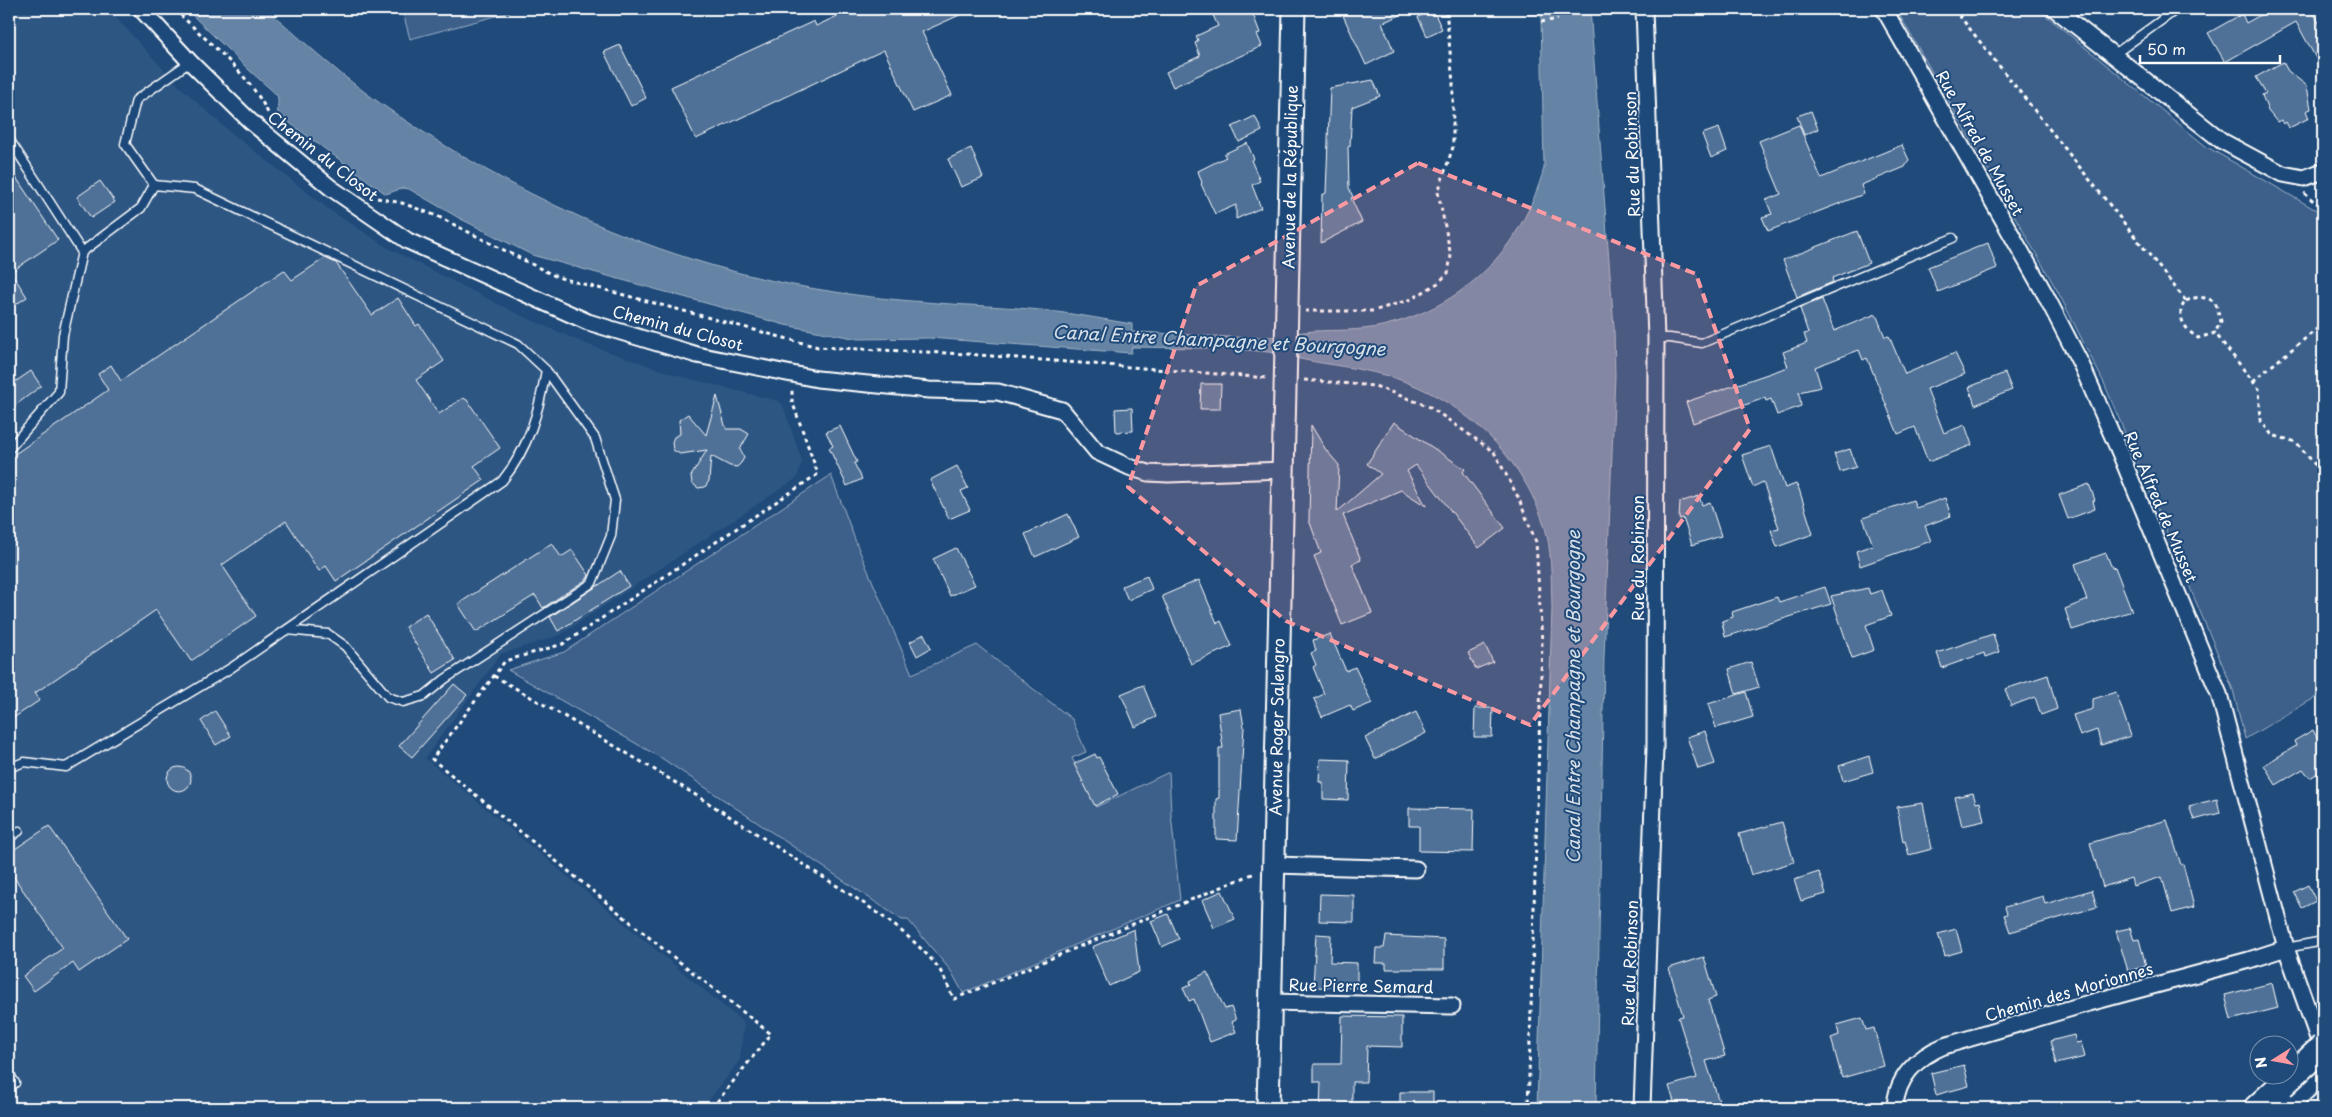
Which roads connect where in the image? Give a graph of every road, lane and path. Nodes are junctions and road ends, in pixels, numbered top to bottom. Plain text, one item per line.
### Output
1 (142, 9) edge
2 (175, 9) edge
3 (1294, 9) edge
4 (1446, 9) edge
5 (1644, 9) edge
6 (1884, 9) edge
7 (1954, 9) edge
8 (2055, 9) edge
9 (2177, 9) edge
10 (2070, 14) edge
11 (1558, 19) dead end
12 (1541, 22) dead end
13 (2112, 56) junction
14 (190, 62) junction
15 (271, 120) dead end
16 (9, 139) edge
17 (2323, 171) edge
18 (154, 185) junction
19 (370, 194) dead end
20 (1953, 238) dead end
21 (82, 252) junction
22 (2186, 300) junction
23 (1287, 313) junction
24 (2323, 324) edge
25 (2216, 333) junction
26 (1656, 338) junction
27 (1286, 345) joint
28 (546, 370) junction
29 (792, 374) junction
30 (1286, 375) junction
31 (2253, 381) junction
32 (9, 449) edge
33 (1283, 470) junction
34 (2323, 474) edge
35 (287, 630) junction
36 (494, 676) junction
37 (9, 768) edge
38 (19, 831) dead end
39 (9, 838) edge
40 (1274, 865) junction
41 (1416, 869) dead end
42 (2323, 941) edge
43 (2286, 948) junction
44 (1270, 1002) junction
45 (1452, 1006) dead end
46 (2323, 1047) edge
47 (2323, 1052) edge
48 (2323, 1068) edge
49 (9, 1073) edge
50 (15, 1083) dead end
51 (2285, 1097) edge
52 (712, 1108) edge
53 (1268, 1108) edge
54 (1528, 1108) edge
55 (1642, 1108) edge
56 (1895, 1108) edge
57 (2257, 1108) edge

1 - 14 street, Chemin du Closot
2 - 15 path
3 - 23 main road, Avenue de la République
4 - 23 path
5 - 26 street, Rue du Robinson
6 - 43 street, Rue Alfred de Musset
7 - 22 path
8 - 10 street
9 - 13 lane
10 - 13 street
11 - 12 path
13 - 17 street
14 - 18 lane
14 - 29 street, Chemin du Closot
16 - 21 lane
18 - 21 lane
18 - 28 lane
19 - 30 path
20 - 26 lane
21 - 32 lane
22 - 25 path
22 - 25 path
23 - 27 main road, Avenue de la République
24 - 31 path
25 - 31 path
26 - 55 street, Rue du Robinson
27 - 30 main road, Avenue Roger Salengro
28 - 35 lane
28 - 35 lane
29 - 33 street, Chemin du Closot
29 - 36 path
30 - 33 main road, Avenue Roger Salengro
30 - 54 path
31 - 34 path
33 - 40 main road, Avenue Roger Salengro
35 - 37 lane
36 - 40 path
36 - 52 path
38 - 39 lane
40 - 41 street
40 - 44 main road, Avenue Roger Salengro
42 - 43 lane
43 - 47 street, Rue Alfred de Musset
43 - 56 street, Chemin des Morionnes
44 - 45 street, Rue Pierre Semard
44 - 53 main road, Avenue Roger Salengro
46 - 51 highway, bridge
48 - 51 highway
49 - 50 lane
51 - 57 highway

